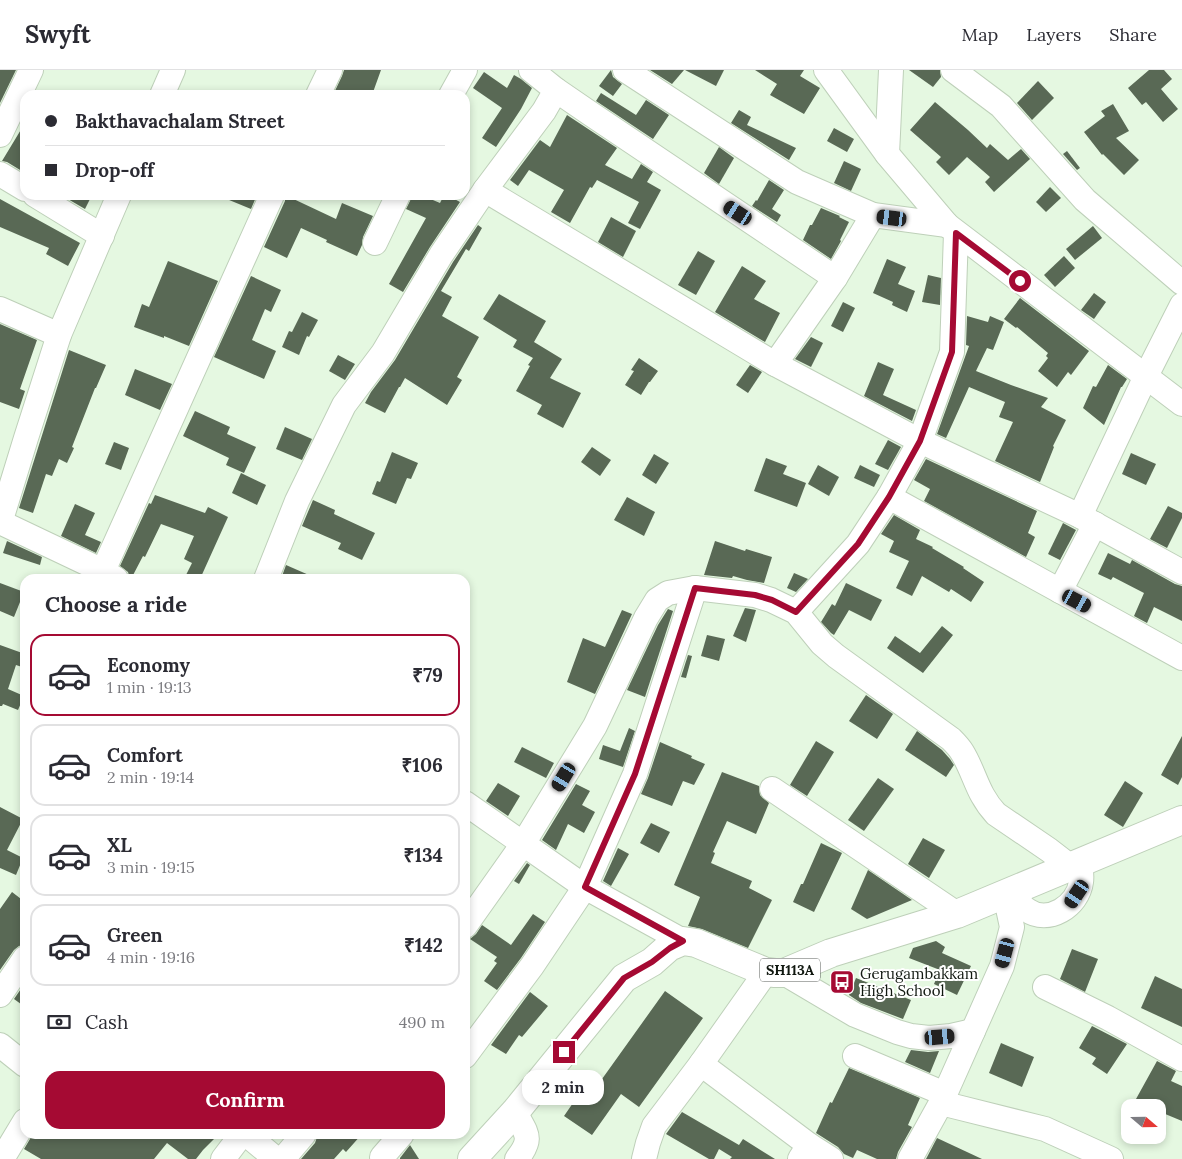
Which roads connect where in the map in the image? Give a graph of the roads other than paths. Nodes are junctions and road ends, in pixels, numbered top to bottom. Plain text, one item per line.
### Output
1 (30, 70) edge
2 (173, 70) edge
3 (330, 70) edge
4 (465, 70) edge
5 (532, 70) edge
6 (625, 70) edge
7 (826, 70) edge
8 (891, 70) edge
9 (953, 70) edge
10 (21, 90) edge
11 (164, 90) edge
12 (320, 90) edge
13 (454, 90) edge
14 (556, 90) junction
15 (20, 92) edge
16 (0, 135) edge
17 (887, 154) junction
18 (0, 174) edge
19 (20, 186) edge
20 (485, 190) junction
21 (43, 200) edge
22 (117, 200) edge
23 (270, 200) edge
24 (396, 200) edge
25 (873, 216) junction
26 (952, 229) junction
27 (102, 236) junction
28 (375, 243) dead end
29 (835, 278) junction
30 (1182, 283) edge
31 (1182, 305) edge
32 (0, 309) edge
33 (59, 335) junction
34 (776, 364) junction
35 (1146, 376) junction
36 (1182, 404) edge
37 (920, 441) junction
38 (889, 497) junction
39 (1087, 520) junction
40 (0, 523) edge
41 (1182, 572) edge
42 (107, 574) edge
43 (109, 574) edge
44 (268, 574) edge
45 (695, 588) junction
46 (1060, 591) junction
47 (796, 612) junction
48 (1182, 658) edge
49 (772, 789) dead end
50 (470, 807) edge
51 (1182, 820) edge
52 (523, 844) junction
53 (1076, 865) junction
54 (585, 887) junction
55 (1010, 892) junction
56 (957, 914) junction
57 (470, 919) edge
58 (683, 941) junction
59 (20, 965) edge
60 (775, 972) junction
61 (1045, 987) dead end
62 (0, 995) edge
63 (973, 1031) junction
64 (0, 1044) edge
65 (470, 1049) edge
66 (855, 1056) dead end
67 (1182, 1059) edge
68 (20, 1061) edge
69 (701, 1064) junction
70 (943, 1098) junction
71 (515, 1112) junction
72 (20, 1132) edge
73 (238, 1139) edge
74 (252, 1139) edge
75 (300, 1139) edge
76 (398, 1139) edge
77 (805, 1152) edge
78 (9, 1156) edge
79 (382, 1157) dead end
80 (476, 1158) edge
81 (223, 1159) edge
82 (276, 1159) edge
83 (283, 1159) edge
84 (517, 1159) edge
85 (644, 1159) edge
86 (831, 1159) edge
87 (910, 1159) edge
88 (1111, 1159) edge

1 - 10 street
2 - 11 street
3 - 12 street
4 - 13 street
5 - 14 street
6 - 25 street
7 - 17 street
8 - 17 street
9 - 30 street
14 - 20 street
14 - 29 street
15 - 16 street
17 - 26 street
18 - 19 street
20 - 34 street
20 - 44 street
21 - 27 street
22 - 27 street
23 - 43 street
24 - 28 street
25 - 26 street
25 - 29 street
26 - 35 street
26 - 37 street
27 - 33 street
29 - 34 street
31 - 35 street
32 - 33 street
33 - 40 street
34 - 37 street
35 - 36 street
35 - 39 street
37 - 38 street
37 - 39 street
38 - 46 street
38 - 47 street
39 - 41 street
39 - 46 street
40 - 42 street
45 - 47 street
45 - 52 street
45 - 54 street
46 - 48 street
47 - 53 street
49 - 56 street
50 - 52 street
51 - 53 main road, SH113A
52 - 54 street
52 - 57 street
53 - 55 main road, SH113A
53 - 55 street
54 - 58 street
54 - 65 street
55 - 56 main road, SH113A
55 - 63 street
56 - 60 main road, SH113A
58 - 60 main road, SH113A
58 - 71 main road
59 - 62 street
60 - 63 street
60 - 69 street
61 - 67 street
63 - 70 street
64 - 68 street
66 - 70 street
69 - 77 street
69 - 85 street
70 - 87 street
70 - 88 street
71 - 80 main road
71 - 84 street
72 - 78 street
73 - 81 street
74 - 82 street
75 - 83 street
76 - 79 street
77 - 86 street

